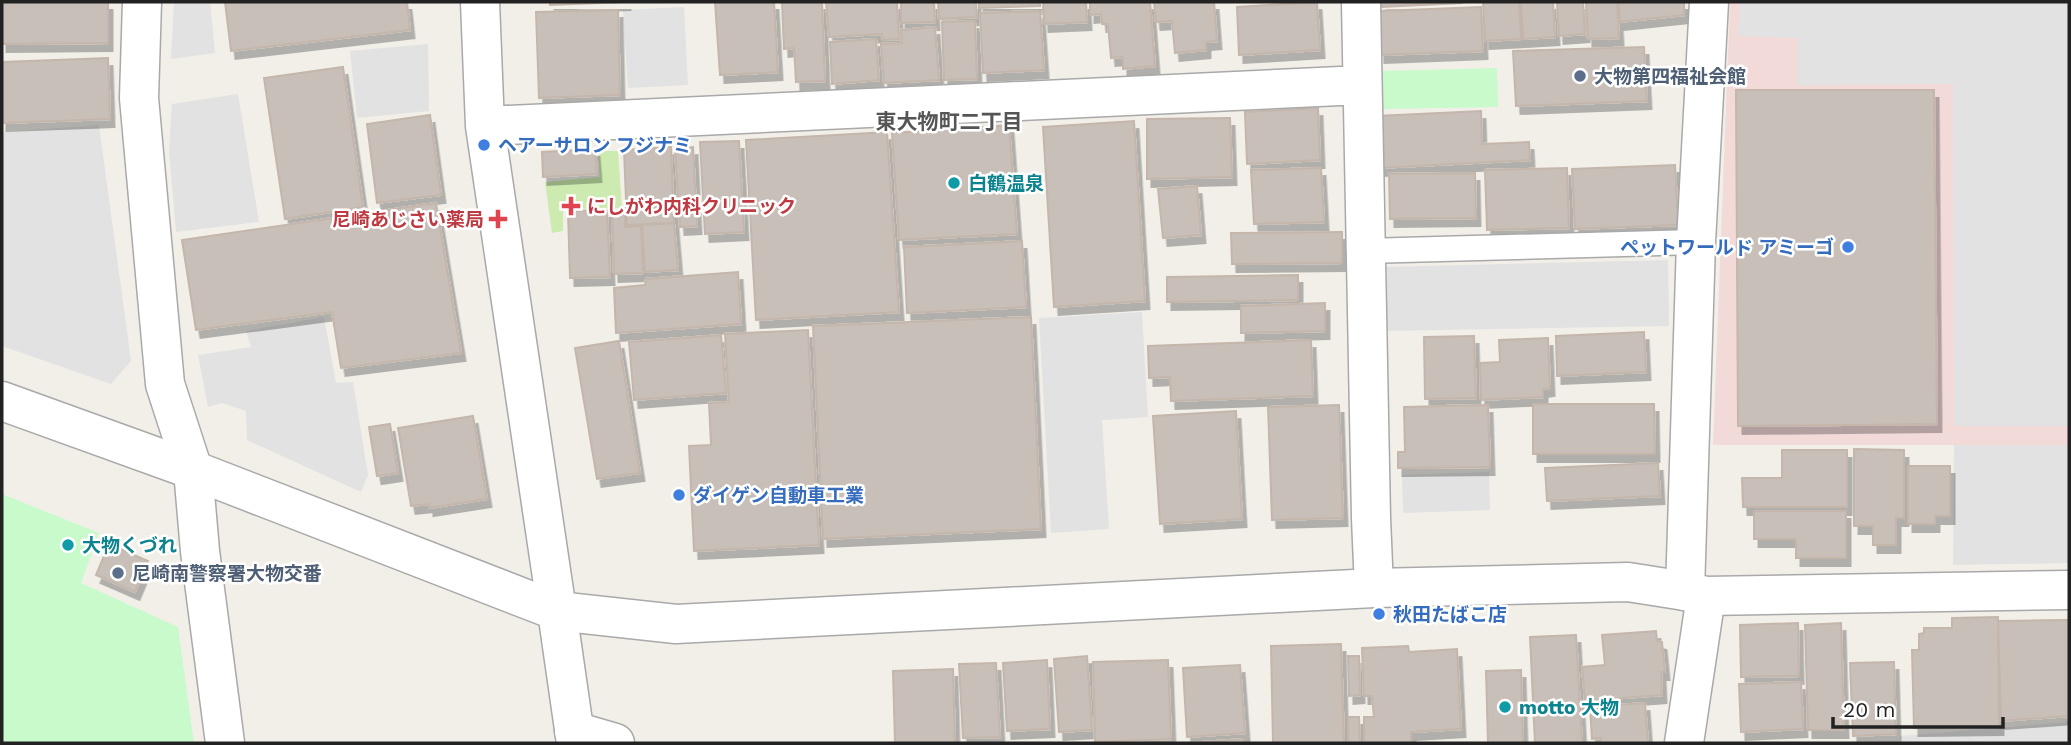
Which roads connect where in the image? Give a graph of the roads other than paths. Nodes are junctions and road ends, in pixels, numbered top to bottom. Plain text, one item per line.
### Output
1 (142, 2) edge
2 (480, 2) edge
3 (1361, 2) edge
4 (1709, 2) edge
5 (1362, 85) junction
6 (485, 126) junction
7 (1696, 242) junction
8 (1365, 251) junction
9 (2, 401) edge
10 (193, 470) junction
11 (1374, 588) junction
12 (2069, 590) edge
13 (1696, 593) junction
14 (557, 611) junction
15 (575, 737) edge
16 (225, 743) edge
17 (615, 743) edge
18 (1684, 743) edge

1 - 10 street
2 - 6 street
3 - 5 street
4 - 7 street
5 - 6 street
5 - 8 street
6 - 14 street
7 - 8 lane
7 - 13 street
8 - 11 street
9 - 10 street
10 - 14 street
10 - 16 street
11 - 13 street
11 - 14 street
12 - 13 street
13 - 18 street
14 - 15 street
15 - 17 street

